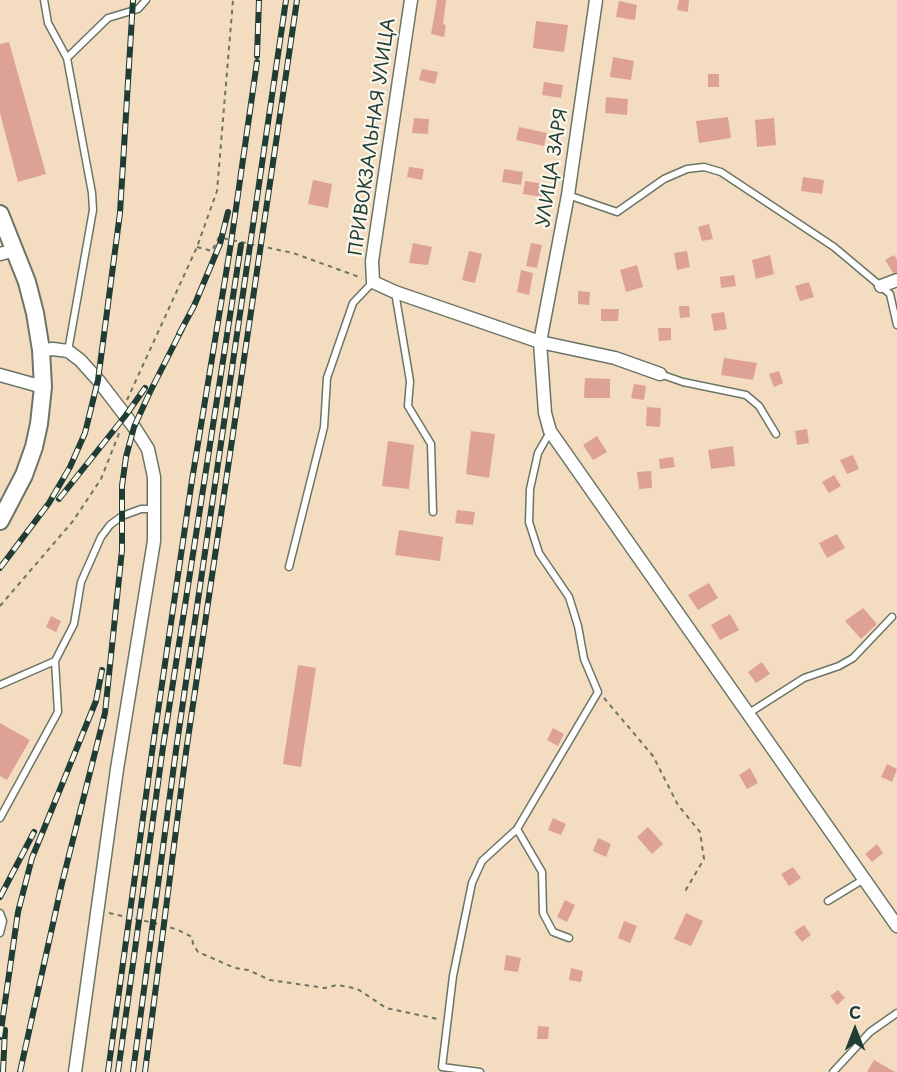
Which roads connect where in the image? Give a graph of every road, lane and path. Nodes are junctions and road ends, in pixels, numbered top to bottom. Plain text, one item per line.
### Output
1 (44, 0) edge
2 (146, 0) edge
3 (233, 0) edge
4 (411, 0) edge
5 (596, 0) edge
6 (67, 58) junction
7 (568, 195) junction
8 (0, 214) edge
9 (197, 247) junction
10 (7, 252) edge
11 (897, 280) edge
12 (373, 282) junction
13 (881, 286) junction
14 (395, 292) junction
15 (897, 325) edge
16 (540, 342) junction
17 (41, 350) junction
18 (68, 351) junction
19 (660, 374) joint
20 (0, 375) edge
21 (43, 387) junction
22 (125, 414) junction
23 (550, 431) junction
24 (776, 434) dead end
25 (155, 509) junction
26 (433, 512) dead end
27 (0, 521) edge
28 (289, 567) dead end
29 (0, 606) edge
30 (892, 616) dead end
31 (55, 662) junction
32 (0, 685) edge
33 (598, 692) junction
34 (749, 713) junction
35 (0, 818) edge
36 (517, 829) junction
37 (864, 879) junction
38 (684, 893) dead end
39 (828, 901) dead end
40 (97, 911) junction
41 (0, 913) edge
42 (897, 926) edge
43 (0, 933) edge
44 (569, 938) dead end
45 (897, 1013) edge
46 (448, 1021) junction
47 (442, 1069) edge
48 (75, 1072) edge
49 (480, 1072) edge
50 (833, 1072) edge

1 - 6 lane
2 - 6 lane
3 - 9 path
4 - 12 street, ПРИВОКЗАЛЬНАЯ УЛИЦА
5 - 7 street, УЛИЦА ЗАРЯ
6 - 18 lane
7 - 13 lane
7 - 16 street, УЛИЦА ЗАРЯ
8 - 10 street
9 - 12 path
9 - 22 path
10 - 17 street
11 - 13 street
12 - 14 street, ПРИВОКЗАЛЬНАЯ УЛИЦА
12 - 28 lane
13 - 15 lane
14 - 16 street, ПРИВОКЗАЛЬНАЯ УЛИЦА
14 - 26 lane
16 - 19 street, ПРИВОКЗАЛЬНАЯ УЛИЦА
16 - 23 street, УЛИЦА ЗАРЯ
17 - 18 street
17 - 21 street
18 - 22 street
19 - 24 lane
20 - 21 street
21 - 27 street
22 - 25 street
22 - 29 path
23 - 33 lane
23 - 34 street
25 - 31 lane
25 - 40 street
30 - 34 lane
31 - 32 lane
31 - 35 lane
33 - 36 lane
33 - 38 path
34 - 37 street
36 - 44 lane
36 - 46 lane
37 - 39 lane
37 - 42 street
40 - 46 path
40 - 48 street
41 - 43 lane
45 - 50 lane
46 - 47 lane
47 - 49 lane

